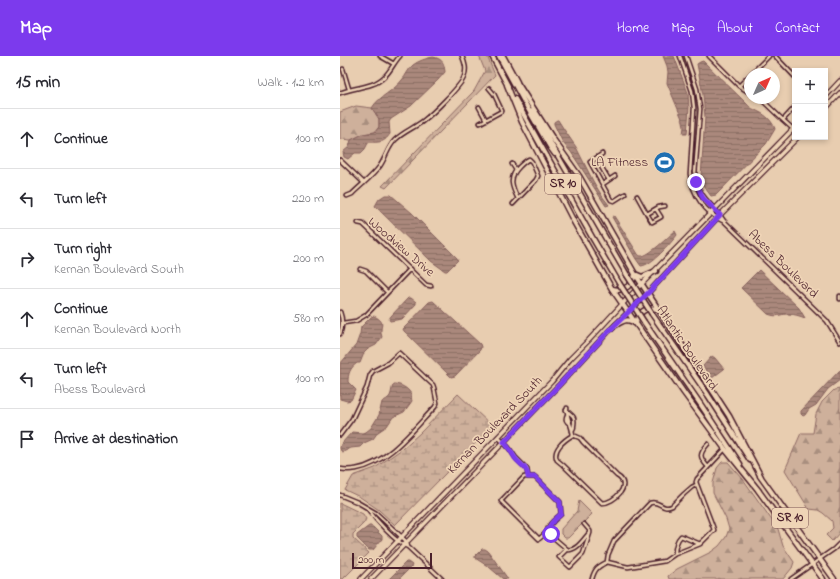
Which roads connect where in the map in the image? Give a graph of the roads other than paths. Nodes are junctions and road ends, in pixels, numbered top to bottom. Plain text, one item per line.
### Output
1 (380, 56) edge
2 (400, 56) edge
3 (462, 56) edge
4 (492, 56) edge
5 (499, 56) edge
6 (503, 56) edge
7 (686, 56) edge
8 (710, 56) edge
9 (769, 56) edge
10 (775, 56) edge
11 (681, 58) edge
12 (394, 64) junction
13 (758, 68) edge
14 (343, 70) dead end
15 (792, 74) edge
16 (516, 81) junction
17 (744, 81) edge
18 (840, 81) edge
19 (507, 85) junction
20 (739, 86) junction
21 (489, 88) dead end
22 (744, 89) edge
23 (349, 90) junction
24 (340, 93) edge
25 (840, 93) edge
26 (828, 94) edge
27 (766, 104) edge
28 (828, 106) edge
29 (479, 107) dead end
30 (792, 110) edge
31 (486, 120) junction
32 (783, 120) junction
33 (480, 123) dead end
34 (792, 127) edge
35 (792, 130) edge
36 (795, 140) edge
37 (773, 150) junction
38 (602, 154) dead end
39 (780, 156) junction
40 (596, 158) junction
41 (340, 160) edge
42 (563, 163) junction
43 (512, 164) dead end
44 (516, 170) junction
45 (615, 176) dead end
46 (609, 180) junction
47 (364, 183) junction
48 (602, 184) junction
49 (625, 194) dead end
50 (347, 196) dead end
51 (637, 196) dead end
52 (518, 199) junction
53 (513, 204) dead end
54 (665, 206) dead end
55 (656, 209) junction
56 (714, 209) junction
57 (711, 213) junction
58 (647, 214) junction
59 (718, 217) junction
60 (358, 223) dead end
61 (360, 269) dead end
62 (410, 269) junction
63 (656, 271) junction
64 (635, 274) junction
65 (642, 284) junction
66 (431, 286) dead end
67 (612, 289) junction
68 (387, 292) junction
69 (648, 293) junction
70 (840, 296) edge
71 (840, 299) edge
72 (623, 304) junction
73 (659, 310) junction
74 (340, 312) edge
75 (629, 312) junction
76 (343, 323) junction
77 (616, 324) junction
78 (636, 324) junction
79 (340, 334) edge
80 (840, 342) edge
81 (572, 431) junction
82 (340, 435) edge
83 (572, 435) junction
84 (498, 437) junction
85 (504, 442) junction
86 (708, 444) dead end
87 (725, 449) junction
88 (708, 467) junction
89 (340, 469) edge
90 (528, 477) junction
91 (760, 477) junction
92 (696, 485) junction
93 (759, 491) junction
94 (340, 495) edge
95 (367, 508) junction
96 (584, 524) dead end
97 (548, 532) junction
98 (590, 532) junction
99 (402, 537) junction
100 (398, 541) junction
101 (407, 542) junction
102 (840, 543) edge
103 (700, 544) junction
104 (403, 546) junction
105 (408, 547) junction
106 (567, 549) junction
107 (675, 554) junction
108 (819, 559) junction
109 (607, 562) junction
110 (812, 564) junction
111 (361, 579) edge
112 (371, 579) edge
113 (442, 579) edge
114 (592, 579) edge
115 (791, 579) edge
116 (823, 579) edge
117 (834, 579) edge

1 - 12 street
2 - 12 street
3 - 47 street
4 - 19 highway, Atlantic Boulevard / SR 10
5 - 42 highway
6 - 16 highway, Atlantic Boulevard / SR 10
7 - 11 street
7 - 56 street, Abess Boulevard
8 - 20 street
9 - 13 street
10 - 15 street
11 - 57 street, Abess Boulevard
12 - 23 street
14 - 23 street
16 - 42 highway, Atlantic Boulevard / SR 10
16 - 64 highway
17 - 20 street
18 - 26 main road
19 - 67 highway
19 - 93 highway, Atlantic Boulevard / SR 10, bridge
20 - 22 street
21 - 31 street
23 - 24 street
25 - 28 main road
27 - 32 street
29 - 31 street
30 - 32 street
31 - 33 street
32 - 34 street
35 - 37 main road, Kernan Boulevard South
36 - 39 main road, Kernan Boulevard South
37 - 39 main road
37 - 56 main road, Kernan Boulevard South
38 - 40 street
39 - 59 main road, Kernan Boulevard South
40 - 46 street
40 - 48 street
41 - 47 street
42 - 91 highway, Atlantic Boulevard / SR 10, bridge
43 - 44 street
44 - 52 street
44 - 52 street
45 - 46 street
46 - 48 street
47 - 50 street
48 - 49 street
51 - 58 street
52 - 53 street
54 - 55 street
55 - 58 street
55 - 58 street
56 - 57 main road, Kernan Boulevard South
56 - 59 street, Abess Boulevard
57 - 59 street, Abess Boulevard
57 - 63 main road, Kernan Boulevard South
59 - 69 main road, Kernan Boulevard South
59 - 80 street, Abess Boulevard
60 - 62 street, Woodview Drive
61 - 68 street
62 - 66 street, Woodview Drive
62 - 68 street
63 - 64 highway
63 - 65 main road, Kernan Boulevard South
64 - 65 highway
64 - 67 highway
65 - 69 highway
65 - 72 main road, Kernan Boulevard South
67 - 72 highway
68 - 76 street
69 - 73 highway
69 - 75 main road, Kernan Boulevard South
70 - 71 street
72 - 75 highway
72 - 84 main road, Kernan Boulevard South
73 - 78 highway
73 - 91 highway
74 - 76 street
75 - 77 main road, Kernan Boulevard South
75 - 78 highway
76 - 79 street
77 - 78 highway
77 - 85 main road, Kernan Boulevard South
78 - 87 highway
81 - 81 street
81 - 83 street
82 - 89 street
83 - 83 street
84 - 85 street
84 - 99 main road, Kernan Boulevard South
85 - 90 street
85 - 101 main road, Kernan Boulevard South
86 - 88 street
87 - 88 street
87 - 93 highway
88 - 92 street
90 - 97 street
90 - 97 street
91 - 108 highway, Atlantic Boulevard / SR 10
92 - 103 street
92 - 109 street
93 - 110 highway, Atlantic Boulevard / SR 10
94 - 95 street
95 - 99 street
95 - 100 street
96 - 98 street
97 - 106 street
98 - 106 street
98 - 106 street
99 - 100 main road, Kernan Boulevard South
99 - 101 street
100 - 104 street
100 - 111 main road, Kernan Boulevard South
101 - 104 main road, Kernan Boulevard South
101 - 105 street
102 - 108 street
103 - 107 street
103 - 107 street
104 - 105 street
104 - 112 main road, Kernan Boulevard South
105 - 113 street
107 - 109 street
108 - 110 street
108 - 117 highway, Atlantic Boulevard / SR 10
109 - 114 street
110 - 115 street
110 - 116 highway, Atlantic Boulevard / SR 10

